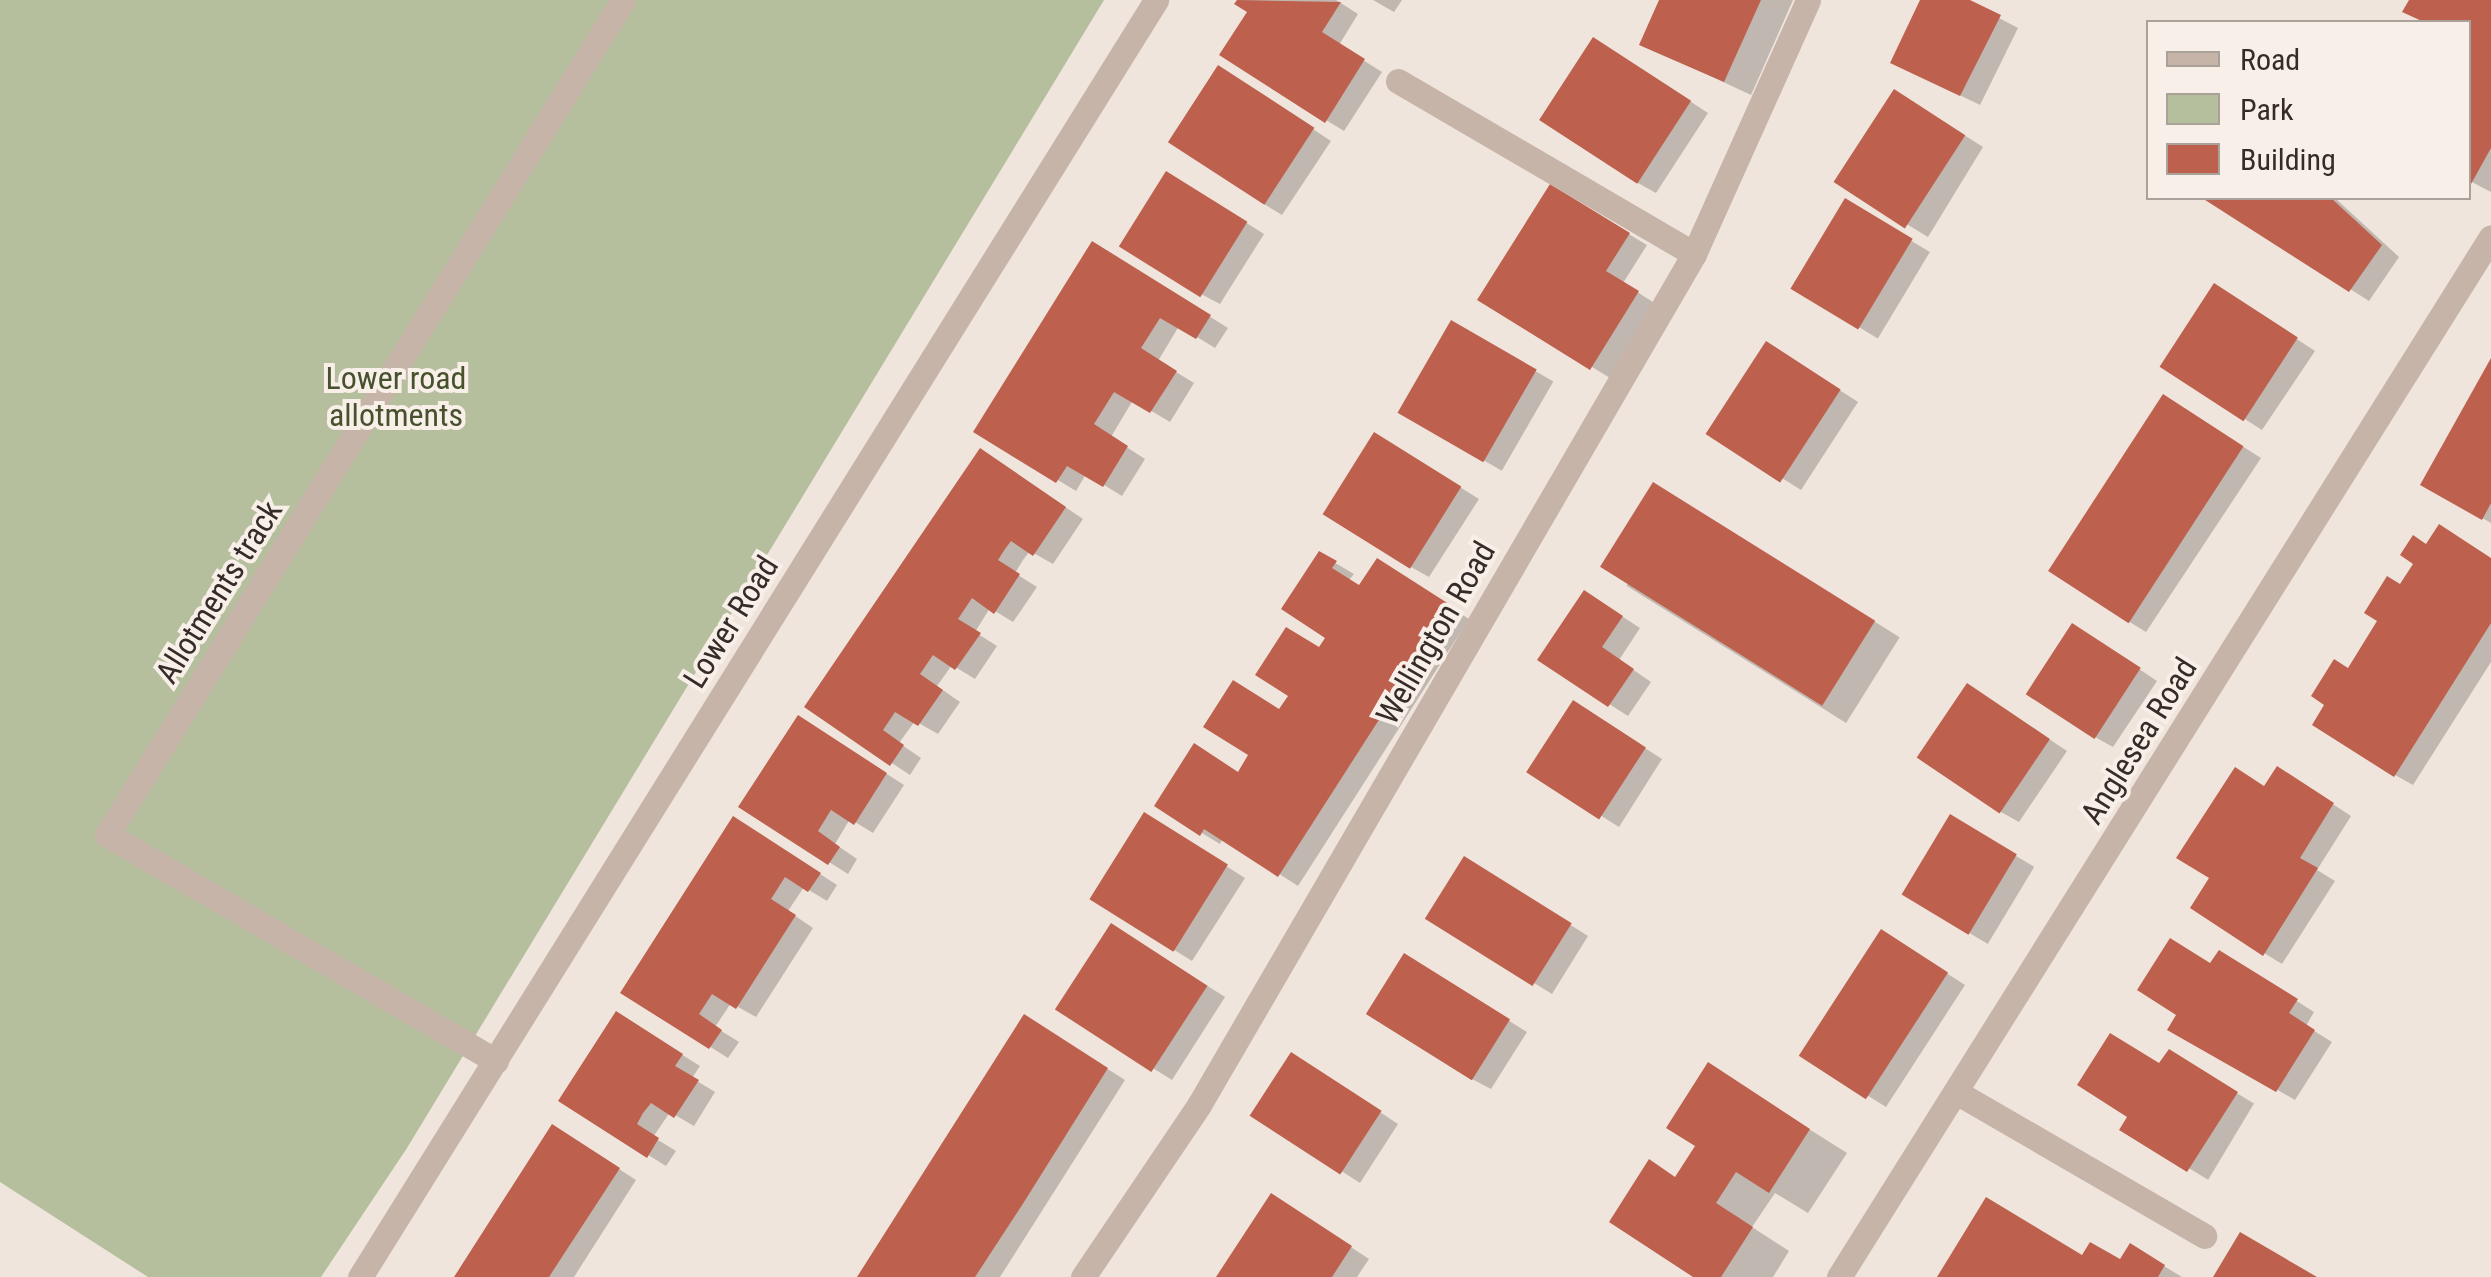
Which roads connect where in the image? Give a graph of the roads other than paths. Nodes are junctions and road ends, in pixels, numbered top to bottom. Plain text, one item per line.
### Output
1 (624, 0) edge
2 (1156, 0) edge
3 (1808, 0) edge
4 (1398, 81) dead end
5 (2491, 237) edge
6 (1694, 254) junction
7 (496, 1061) junction
8 (1956, 1092) junction
9 (2204, 1236) dead end
10 (360, 1277) edge
11 (1083, 1277) edge
12 (1839, 1277) edge

1 - 7 street, Allotments track
2 - 7 street, Lower Road
3 - 6 street, Wellington Road
4 - 6 street
5 - 8 street, Anglesea Road
6 - 11 street, Wellington Road
7 - 10 street, Lower Road
8 - 9 street
8 - 12 street, Anglesea Road

